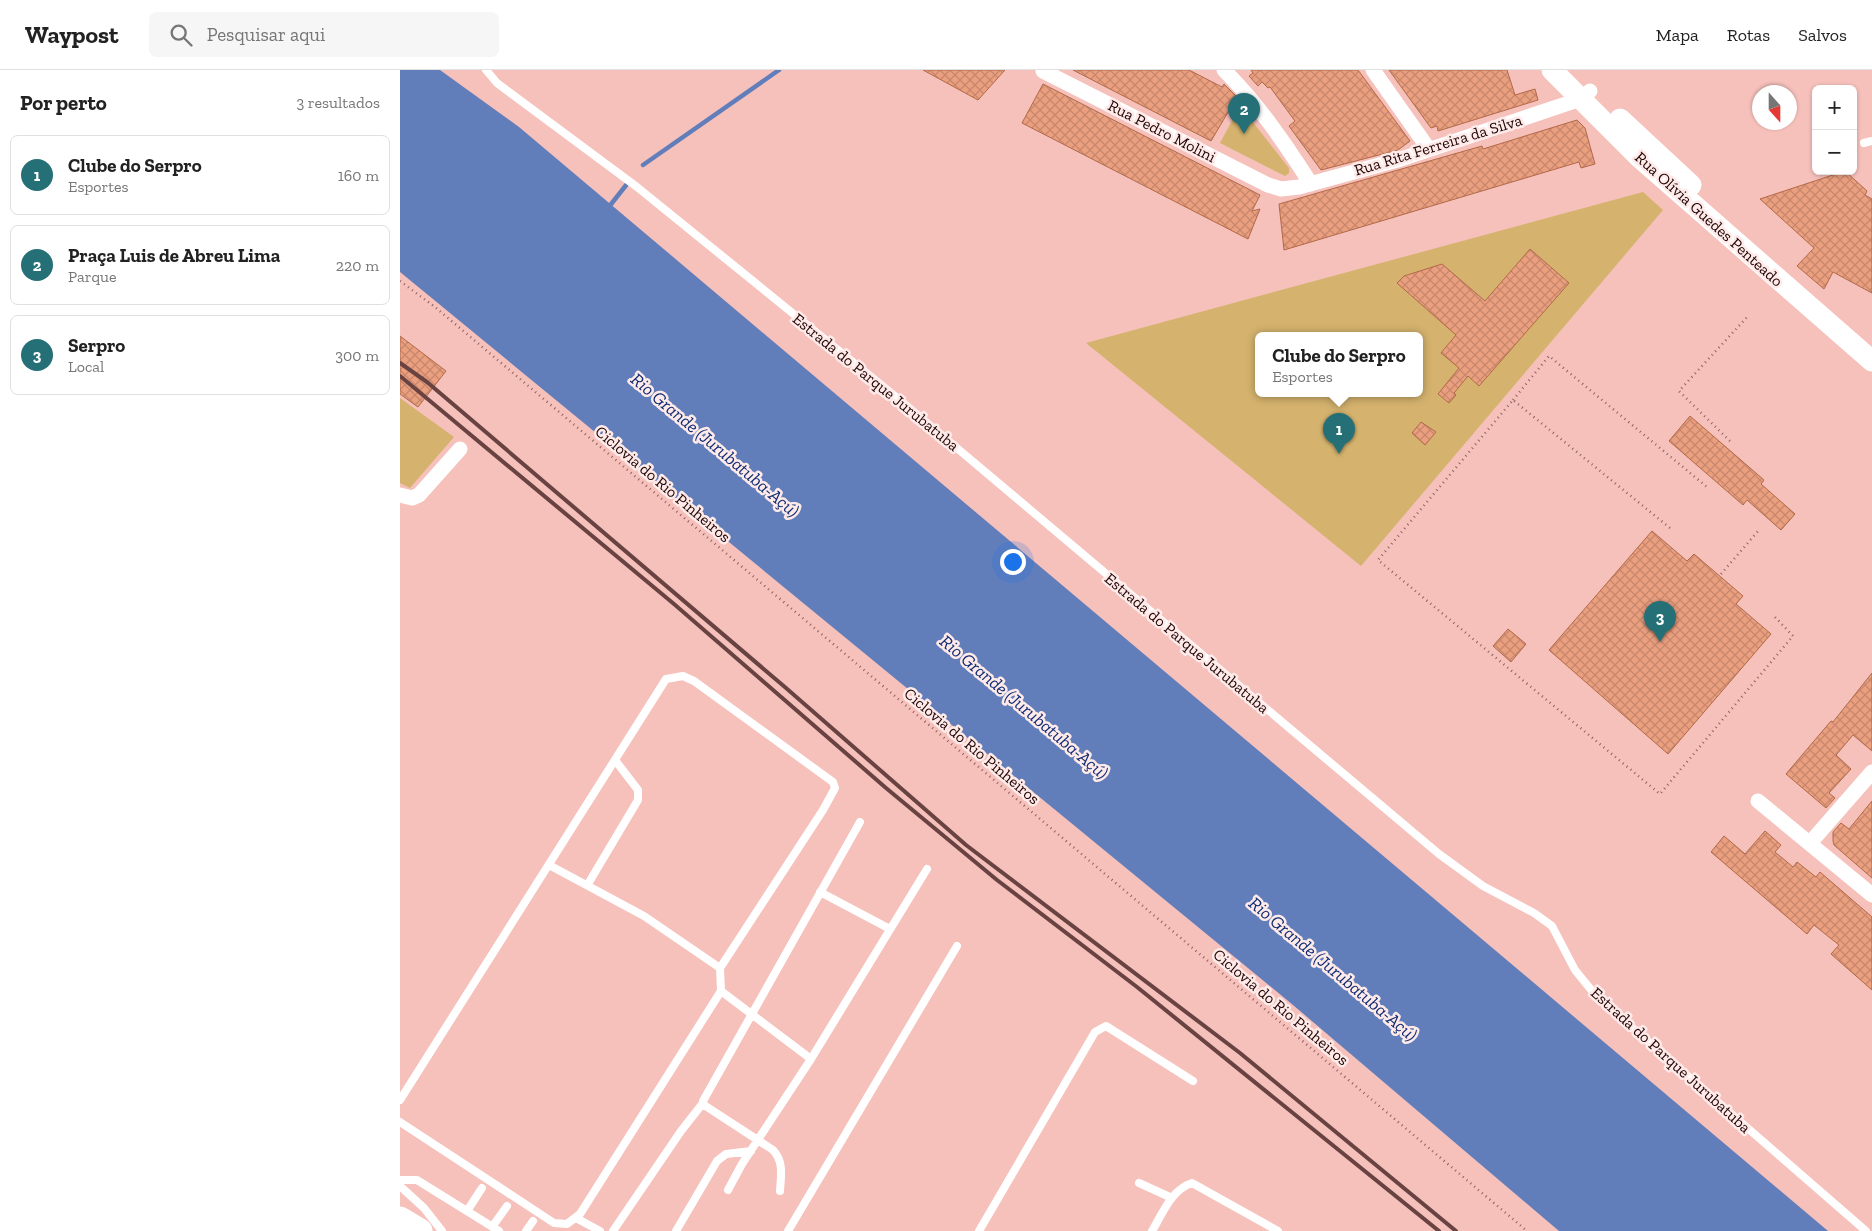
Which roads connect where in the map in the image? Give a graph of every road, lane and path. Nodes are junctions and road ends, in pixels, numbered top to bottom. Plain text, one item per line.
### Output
1 (486, 70) edge
2 (1224, 70) edge
3 (1373, 70) edge
4 (1552, 70) edge
5 (1570, 70) edge
6 (1043, 72) dead end
7 (1586, 95) junction
8 (1428, 148) junction
9 (1311, 184) junction
10 (1281, 189) joint
11 (400, 281) edge
12 (1749, 315) dead end
13 (1872, 346) edge
14 (1872, 361) edge
15 (1513, 400) junction
16 (1730, 441) dead end
17 (460, 449) dead end
18 (1707, 487) dead end
19 (400, 495) edge
20 (1670, 528) dead end
21 (1759, 530) dead end
22 (1721, 574) dead end
23 (1774, 616) dead end
24 (615, 760) junction
25 (1872, 772) edge
26 (1758, 801) dead end
27 (860, 822) dead end
28 (1810, 843) junction
29 (549, 865) junction
30 (927, 869) dead end
31 (588, 884) junction
32 (820, 892) junction
33 (1872, 896) edge
34 (890, 929) junction
35 (957, 946) dead end
36 (720, 968) junction
37 (721, 991) junction
38 (750, 1013) junction
39 (811, 1059) junction
40 (1193, 1080) dead end
41 (400, 1100) edge
42 (703, 1103) junction
43 (401, 1126) edge
44 (758, 1140) junction
45 (751, 1151) junction
46 (400, 1180) edge
47 (1139, 1183) dead end
48 (400, 1186) edge
49 (482, 1188) dead end
50 (728, 1190) dead end
51 (780, 1190) dead end
52 (1172, 1198) junction
53 (507, 1206) dead end
54 (467, 1211) junction
55 (576, 1218) junction
56 (400, 1219) edge
57 (533, 1221) dead end
58 (495, 1229) edge
59 (420, 1231) edge
60 (442, 1231) edge
61 (526, 1231) edge
62 (600, 1231) edge
63 (612, 1231) edge
64 (676, 1231) edge
65 (788, 1231) edge
66 (979, 1231) edge
67 (1152, 1231) edge
68 (1278, 1231) edge
69 (1527, 1231) edge
70 (1866, 1231) edge

1 - 70 lane, Estrada do Parque Jurubatuba
2 - 9 street
3 - 8 street
4 - 7 main road, Rua Olívia Guedes Penteado
5 - 7 main road, Rua Olívia Guedes Penteado
6 - 10 street, Rua Pedro Molini
7 - 8 street, Rua Rita Ferreira da Silva
7 - 13 main road, Rua Olívia Guedes Penteado
7 - 14 main road, Rua Olívia Guedes Penteado
8 - 9 street, Rua Rita Ferreira da Silva
9 - 10 street, Rua Rita Ferreira da Silva
11 - 69 path, Ciclovia do Rio Pinheiros
12 - 16 path
15 - 18 path
15 - 20 path
15 - 23 path
17 - 19 street
21 - 22 path
24 - 29 lane
24 - 31 lane
24 - 36 lane
25 - 28 street
26 - 28 street
27 - 32 lane
28 - 33 street
29 - 31 lane
29 - 41 lane
30 - 34 lane
31 - 36 lane
32 - 34 lane
32 - 38 lane
34 - 39 lane
35 - 65 lane
36 - 37 lane
37 - 38 lane
37 - 55 lane
38 - 39 lane
38 - 42 lane
39 - 44 lane
40 - 66 lane
42 - 44 lane
42 - 63 lane
43 - 55 lane
44 - 45 lane
44 - 51 lane
45 - 50 lane
45 - 64 lane
46 - 54 lane
47 - 52 lane
48 - 60 lane
49 - 54 lane
52 - 67 lane
52 - 68 lane
53 - 58 lane
54 - 58 lane
55 - 62 lane
56 - 59 highway
57 - 61 lane

